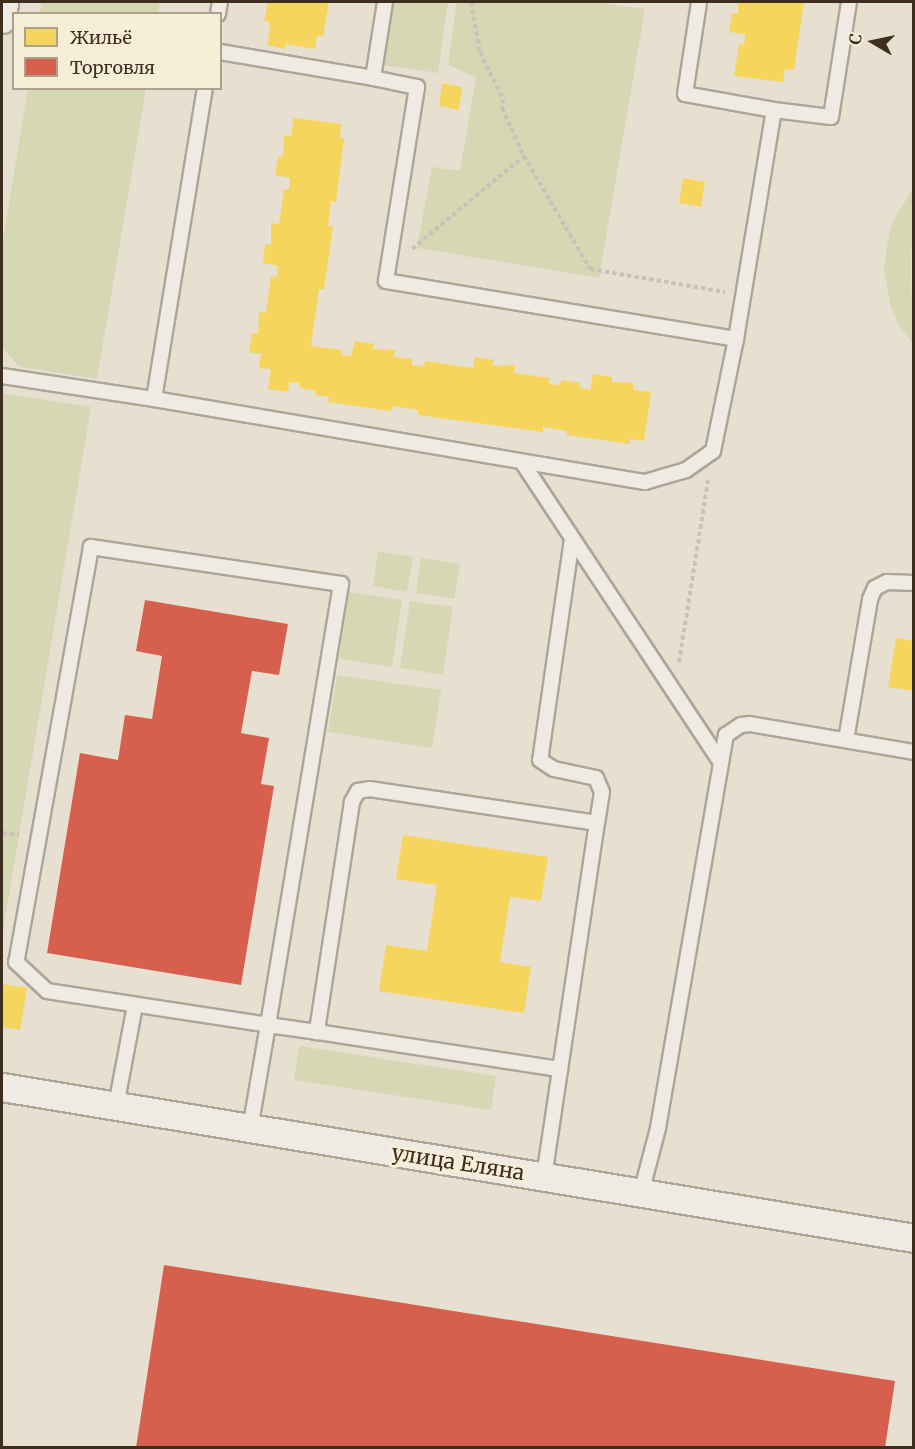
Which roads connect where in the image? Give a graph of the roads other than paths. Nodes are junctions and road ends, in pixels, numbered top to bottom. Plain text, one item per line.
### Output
1 (4, 2) edge
2 (385, 2) edge
3 (699, 2) edge
4 (849, 2) edge
5 (2, 19) edge
6 (222, 52) edge
7 (373, 78) junction
8 (206, 90) edge
9 (774, 110) junction
10 (736, 339) junction
11 (2, 376) edge
12 (154, 399) junction
13 (522, 462) junction
14 (572, 539) junction
15 (914, 584) edge
16 (846, 740) junction
17 (914, 752) edge
18 (720, 761) junction
19 (597, 823) junction
20 (135, 1005) junction
21 (268, 1025) junction
22 (317, 1032) junction
23 (560, 1069) junction
24 (2, 1088) edge
25 (116, 1106) junction
26 (250, 1129) junction
27 (543, 1177) junction
28 (641, 1193) junction
29 (914, 1238) edge

1 - 5 street
2 - 7 lane
3 - 9 lane
4 - 9 lane
6 - 7 lane
7 - 10 lane
8 - 12 lane
9 - 10 lane
10 - 13 lane
11 - 12 lane
12 - 13 lane
13 - 14 lane
14 - 18 lane
14 - 19 lane
15 - 16 lane
16 - 17 lane
16 - 18 lane
18 - 28 lane
19 - 22 lane
19 - 23 lane
20 - 21 lane
20 - 21 lane
20 - 25 lane
21 - 22 lane
21 - 26 lane
22 - 23 lane
23 - 27 lane
24 - 25 street, улица Еляна
25 - 26 street, улица Еляна
26 - 27 street, улица Еляна
27 - 28 street, улица Еляна
28 - 29 street, улица Еляна

